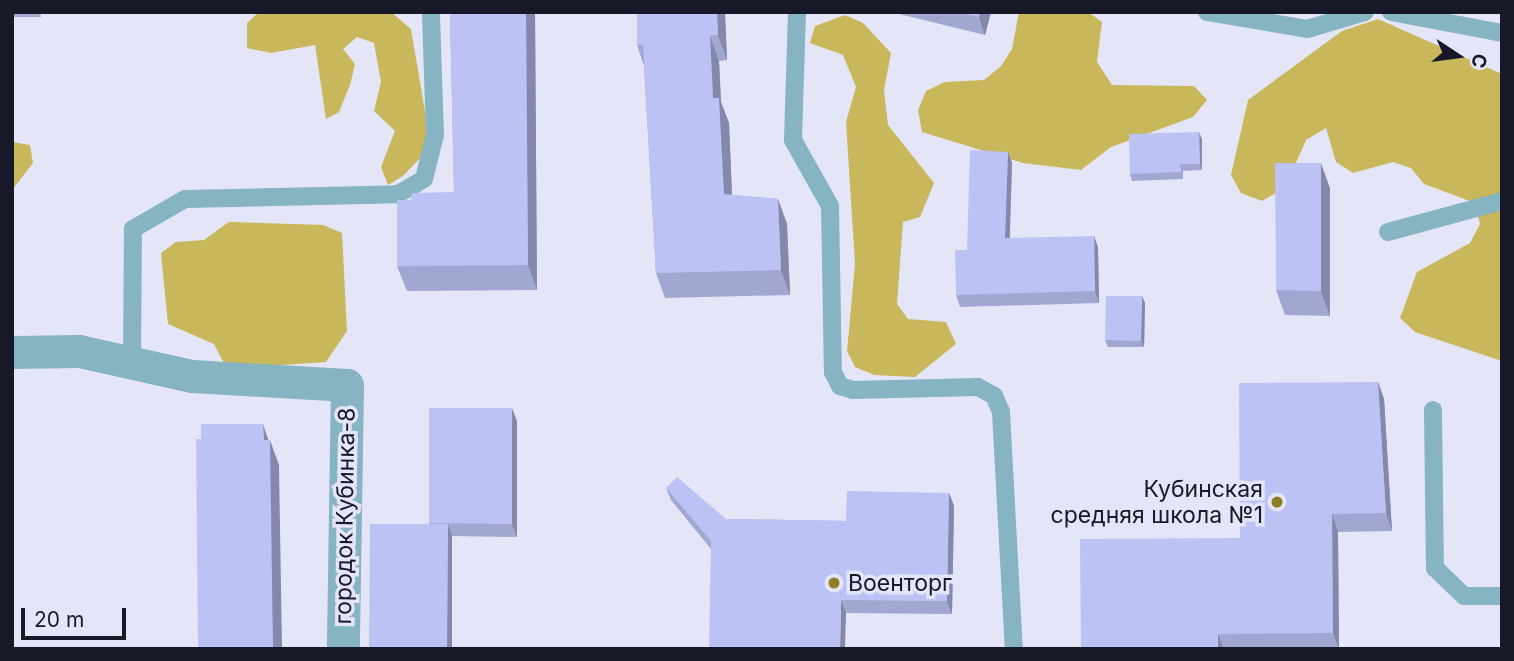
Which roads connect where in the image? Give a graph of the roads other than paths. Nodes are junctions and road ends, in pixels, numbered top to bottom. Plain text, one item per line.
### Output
1 (431, 12) edge
2 (797, 12) edge
3 (1207, 12) edge
4 (1366, 12) edge
5 (1391, 12) edge
6 (1502, 33) edge
7 (1502, 201) edge
8 (1388, 232) dead end
9 (12, 352) edge
10 (132, 364) junction
11 (1433, 410) dead end
12 (1502, 596) edge
13 (343, 649) edge
14 (1014, 649) edge

1 - 10 lane
2 - 14 lane
3 - 4 lane
5 - 6 lane
7 - 8 lane
9 - 10 street, городок Кубинка-8
10 - 13 street, городок Кубинка-8
11 - 12 lane

